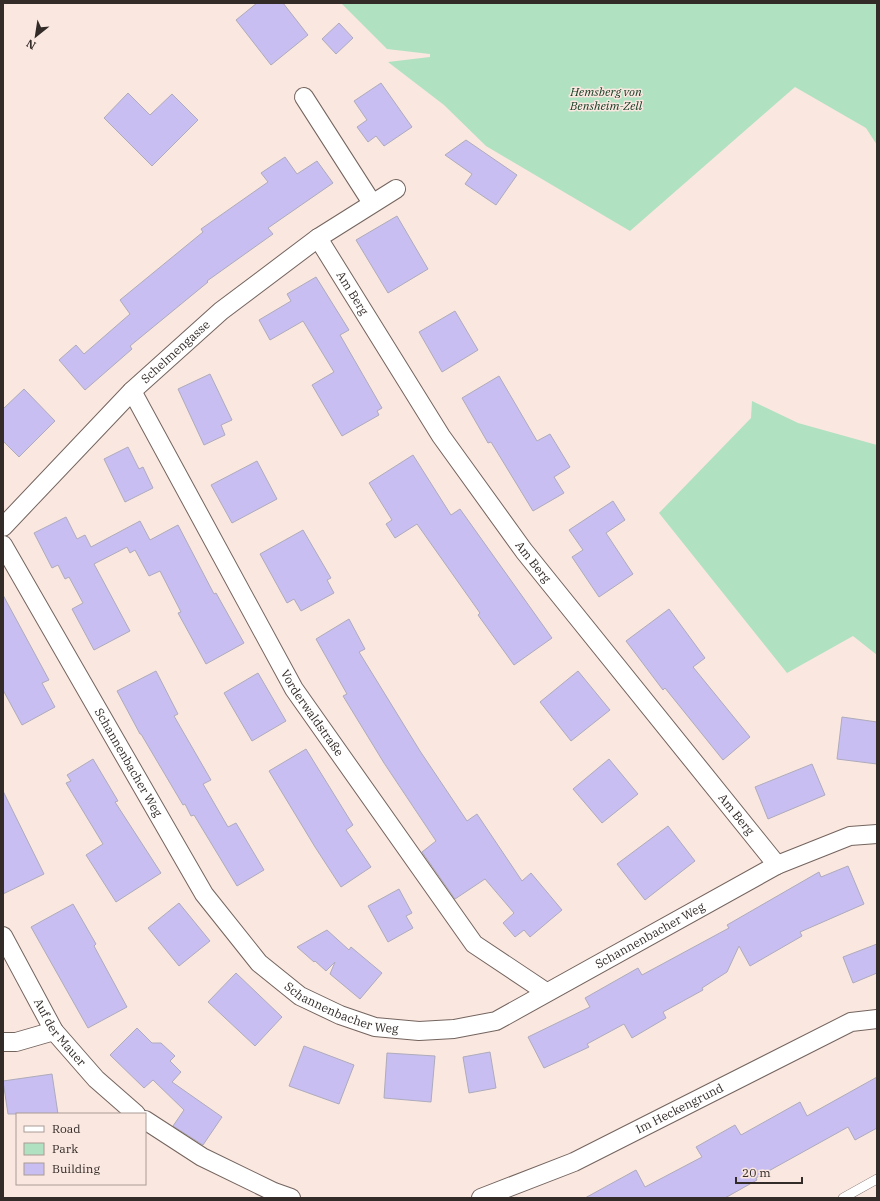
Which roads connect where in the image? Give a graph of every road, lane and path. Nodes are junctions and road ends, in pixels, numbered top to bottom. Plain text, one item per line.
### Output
1 (304, 97) dead end
2 (396, 189) dead end
3 (372, 203) junction
4 (318, 238) junction
5 (132, 391) junction
6 (3, 527) edge
7 (3, 545) edge
8 (877, 834) edge
9 (777, 865) junction
10 (3, 936) edge
11 (546, 992) junction
12 (877, 1019) edge
13 (54, 1031) junction
14 (3, 1042) edge
15 (135, 1113) edge
16 (146, 1121) edge
17 (877, 1178) edge
18 (291, 1198) edge
19 (481, 1198) edge
20 (844, 1198) edge

1 - 3 street
2 - 3 street, Schelmengasse
3 - 4 street, Schelmengasse
4 - 5 street, Schelmengasse
4 - 9 street, Am Berg
5 - 6 street, Schelmengasse
5 - 11 street, Vorderwaldstraße
7 - 11 street, Schannenbacher Weg
8 - 9 street, Schannenbacher Weg
9 - 11 street, Schannenbacher Weg
10 - 13 street, Auf der Mauer
12 - 19 street, Im Heckengrund
13 - 14 street
13 - 15 street, Auf der Mauer
16 - 18 street
17 - 20 lane

